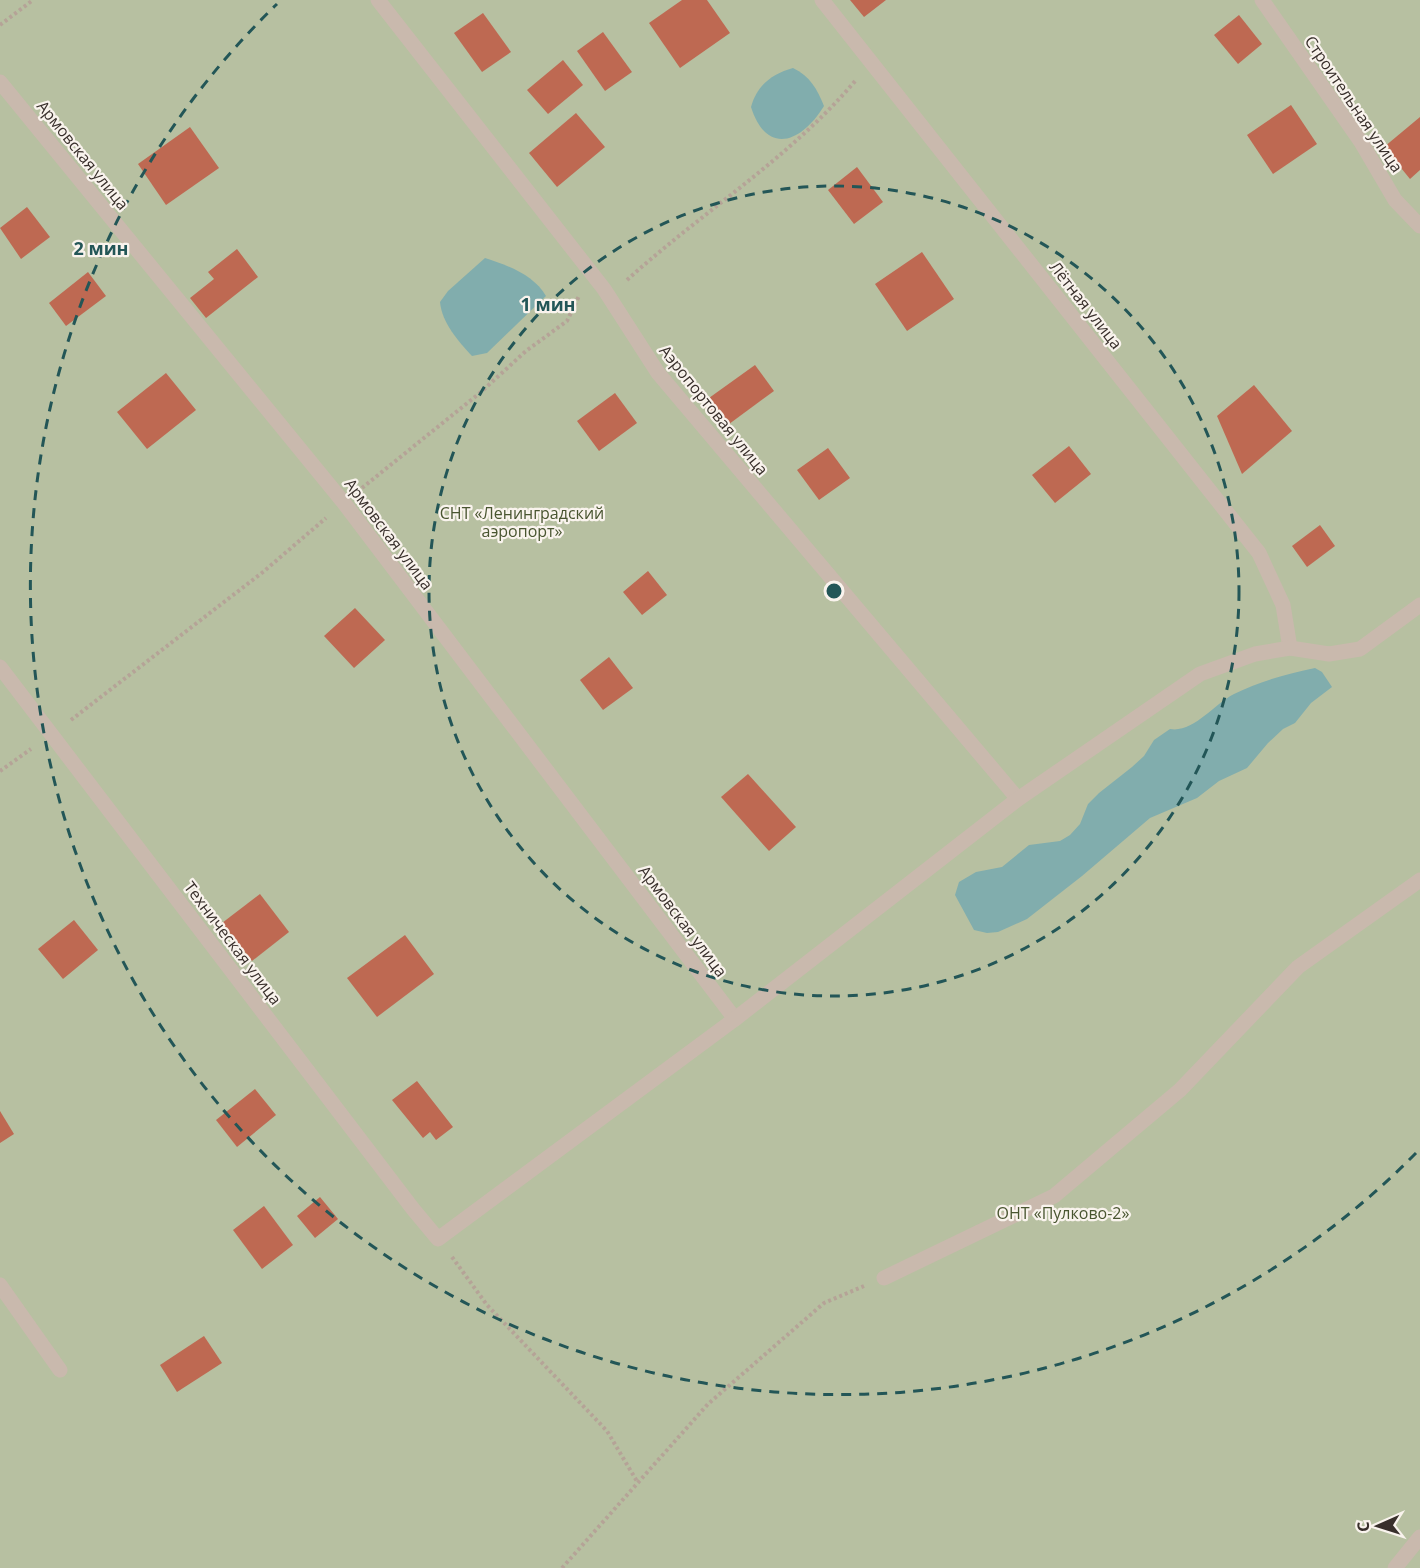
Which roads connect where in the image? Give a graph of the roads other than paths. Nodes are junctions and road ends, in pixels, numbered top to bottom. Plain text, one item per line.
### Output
1 (378, 0) edge
2 (822, 0) edge
3 (1262, 0) edge
4 (0, 82) edge
5 (1420, 226) edge
6 (1420, 605) edge
7 (1290, 648) junction
8 (0, 667) edge
9 (1018, 799) junction
10 (1420, 880) edge
11 (735, 1019) junction
12 (884, 1278) road end
13 (0, 1285) edge
14 (60, 1370) dead end
15 (1420, 1537) edge
16 (1395, 1568) edge

1 - 9 lane, Аэропортовая улица
2 - 7 lane, Лётная улица
3 - 5 lane, Строительная улица
4 - 11 lane, Армовская улица
6 - 7 lane
7 - 9 lane
8 - 11 lane, Техническая улица
9 - 11 lane
10 - 12 lane
13 - 14 lane
15 - 16 lane

